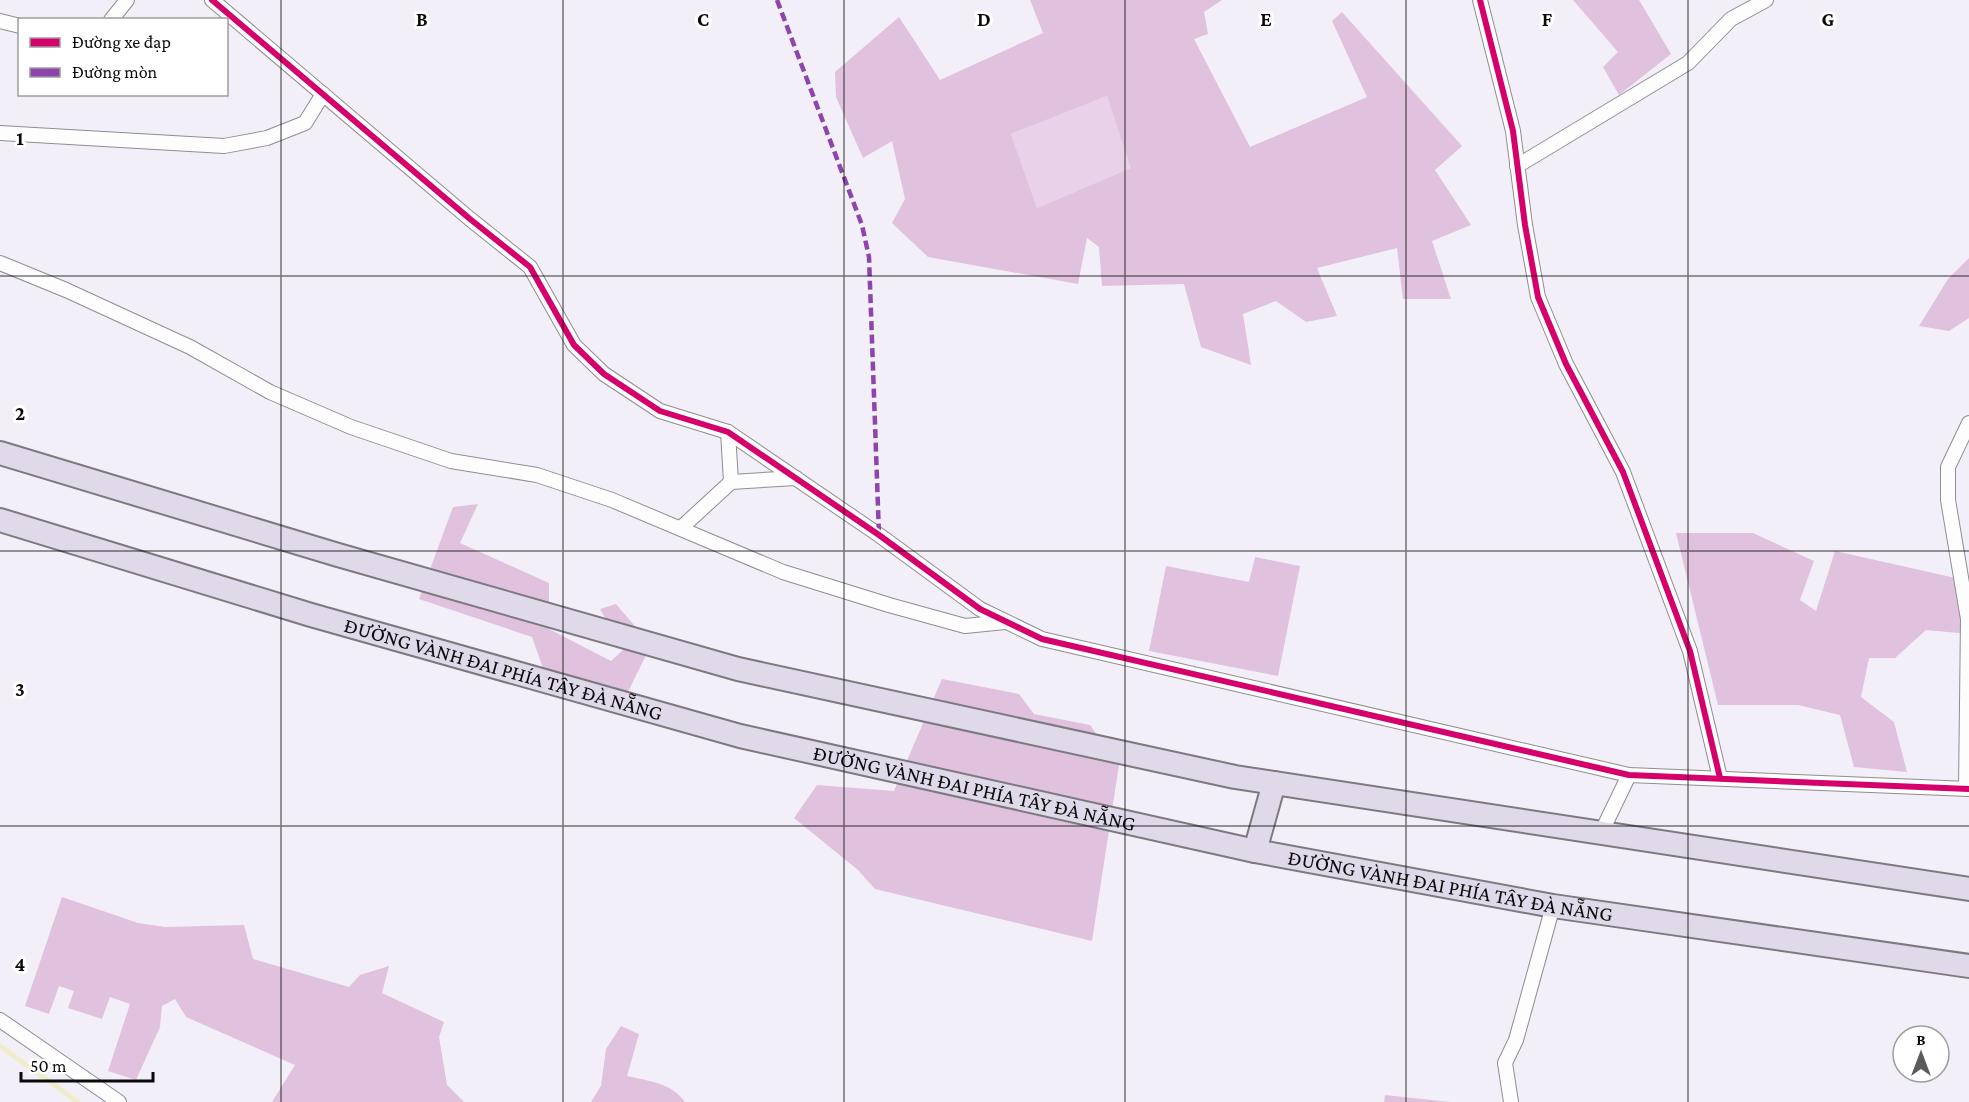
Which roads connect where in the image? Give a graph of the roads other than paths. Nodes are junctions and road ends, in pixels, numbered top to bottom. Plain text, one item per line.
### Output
1 (127, 0) edge
2 (212, 0) edge
3 (1480, 0) edge
4 (1766, 0) edge
5 (113, 18) edge
6 (323, 94) junction
7 (0, 133) edge
8 (1517, 166) junction
9 (0, 263) edge
10 (1969, 423) edge
11 (728, 432) junction
12 (0, 453) edge
13 (796, 478) junction
14 (731, 482) junction
15 (0, 520) edge
16 (681, 528) junction
17 (1007, 622) junction
18 (1629, 775) junction
19 (1720, 778) junction
20 (1274, 783) junction
21 (1968, 788) edge
22 (1601, 833) junction
23 (1254, 851) junction
24 (1969, 889) edge
25 (1553, 906) junction
26 (1969, 966) edge
27 (0, 1020) edge
28 (119, 1102) edge
29 (1511, 1102) edge

1 - 5 street
2 - 6 street
3 - 8 street
4 - 8 street
6 - 7 street
6 - 11 street
8 - 19 street
9 - 16 street
10 - 21 street
11 - 13 street
11 - 14 street
12 - 20 main road
13 - 14 street
13 - 17 street
14 - 16 street
15 - 23 main road, ĐƯỜNG VÀNH ĐAI PHÍA TÂY ĐÀ NẴNG
16 - 17 street
17 - 18 street
18 - 19 street
18 - 22 street
19 - 21 street
20 - 22 main road
20 - 23 main road
22 - 24 main road
23 - 25 main road, ĐƯỜNG VÀNH ĐAI PHÍA TÂY ĐÀ NẴNG
25 - 26 main road, ĐƯỜNG VÀNH ĐAI PHÍA TÂY ĐÀ NẴNG
25 - 29 street
27 - 28 street

